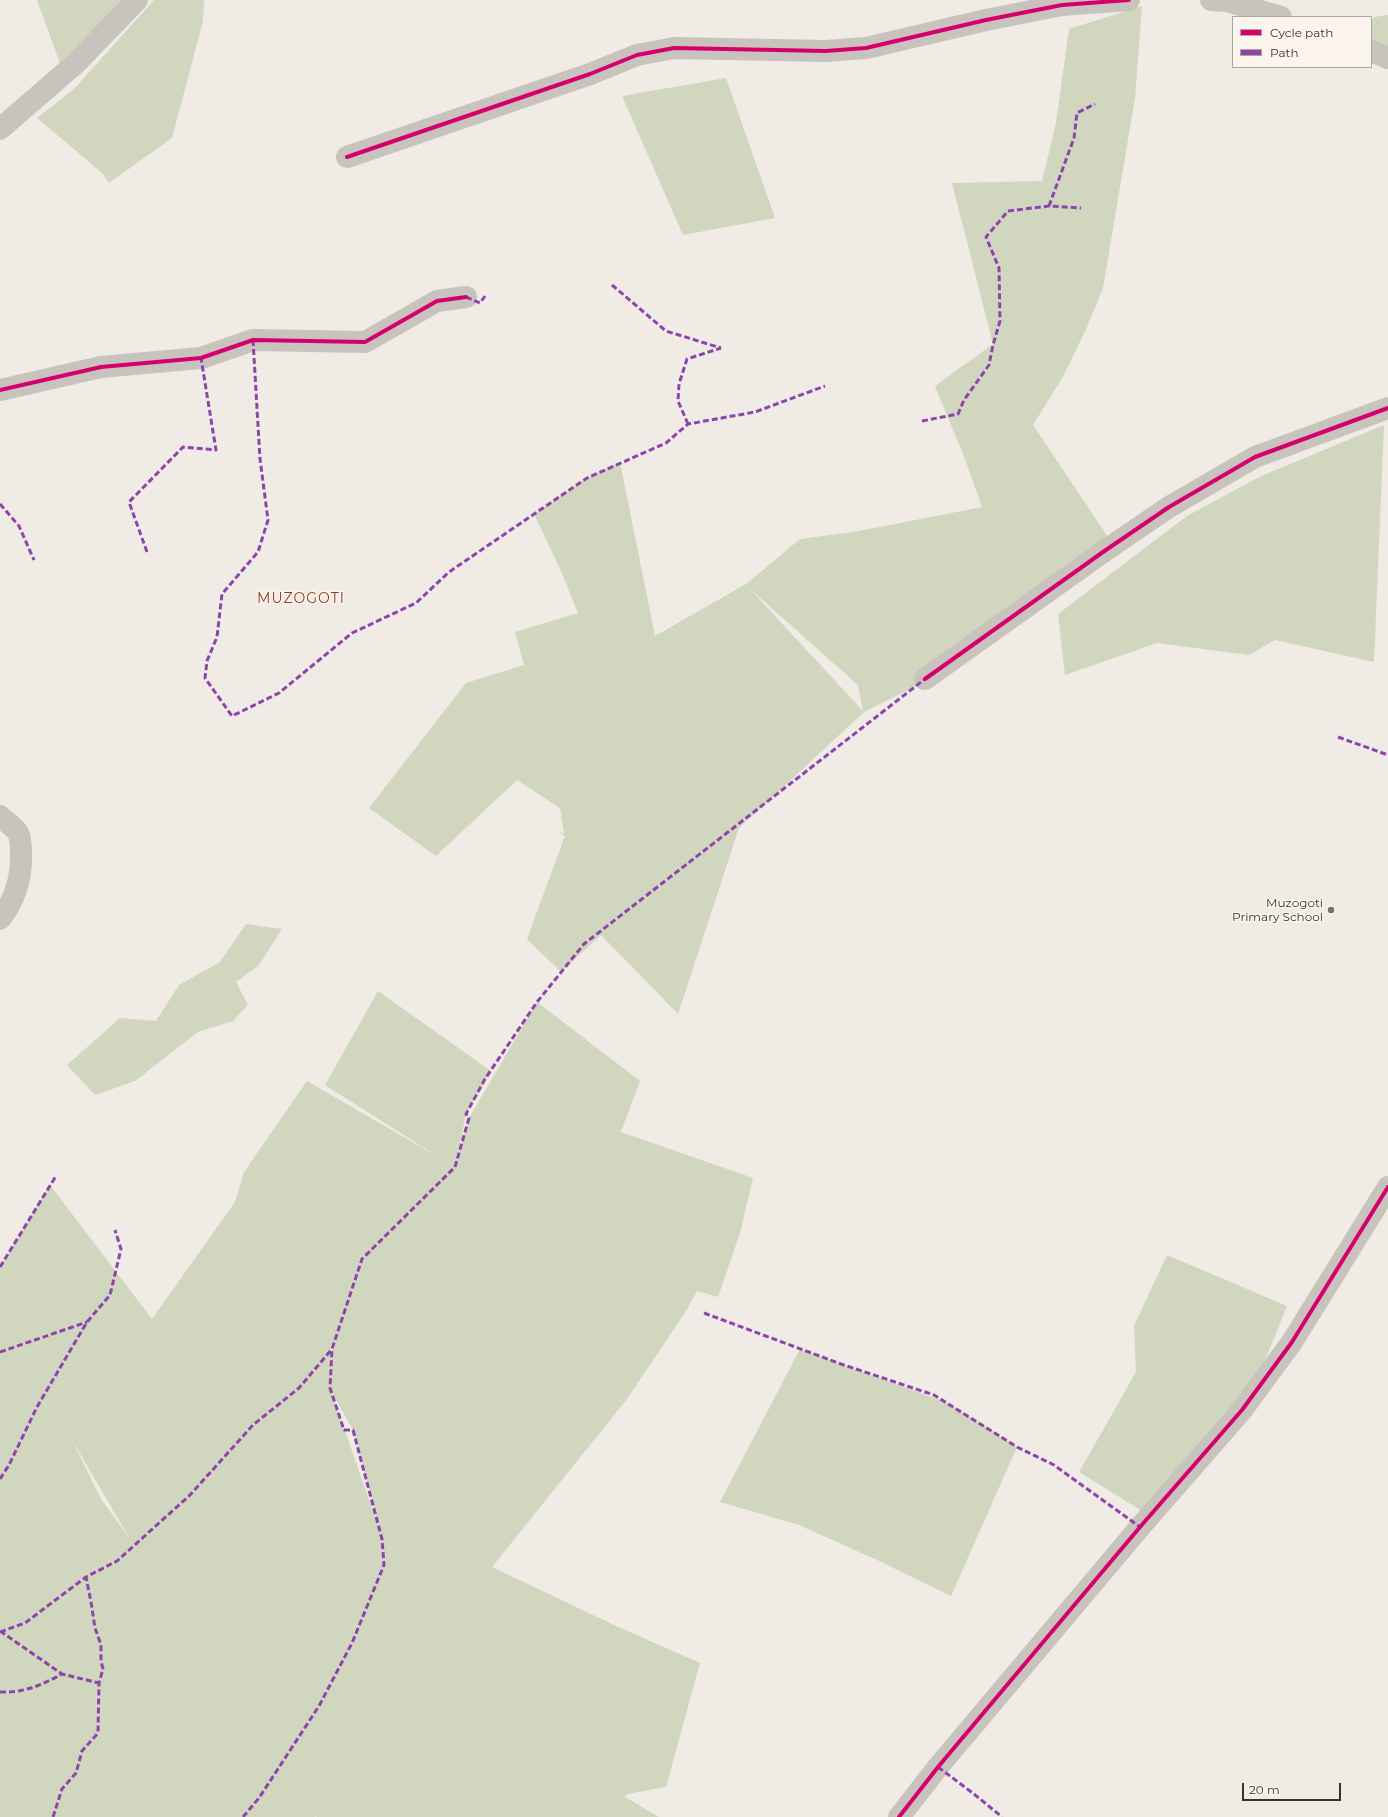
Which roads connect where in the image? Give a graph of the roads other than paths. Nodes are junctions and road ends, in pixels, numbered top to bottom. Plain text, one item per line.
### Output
1 (137, 0) edge
2 (1129, 0) edge
3 (1211, 0) edge
4 (1278, 16) edge
5 (1372, 51) edge
6 (1388, 58) edge
7 (0, 129) edge
8 (347, 157) dead end
9 (466, 297) dead end
10 (0, 390) edge
11 (1388, 408) edge
12 (925, 679) dead end
13 (0, 816) edge
14 (0, 919) edge
15 (1388, 1187) edge
16 (899, 1817) edge

1 - 7 street
2 - 8 street
3 - 4 street
5 - 6 street
9 - 10 street
11 - 12 street
13 - 14 street
15 - 16 street

